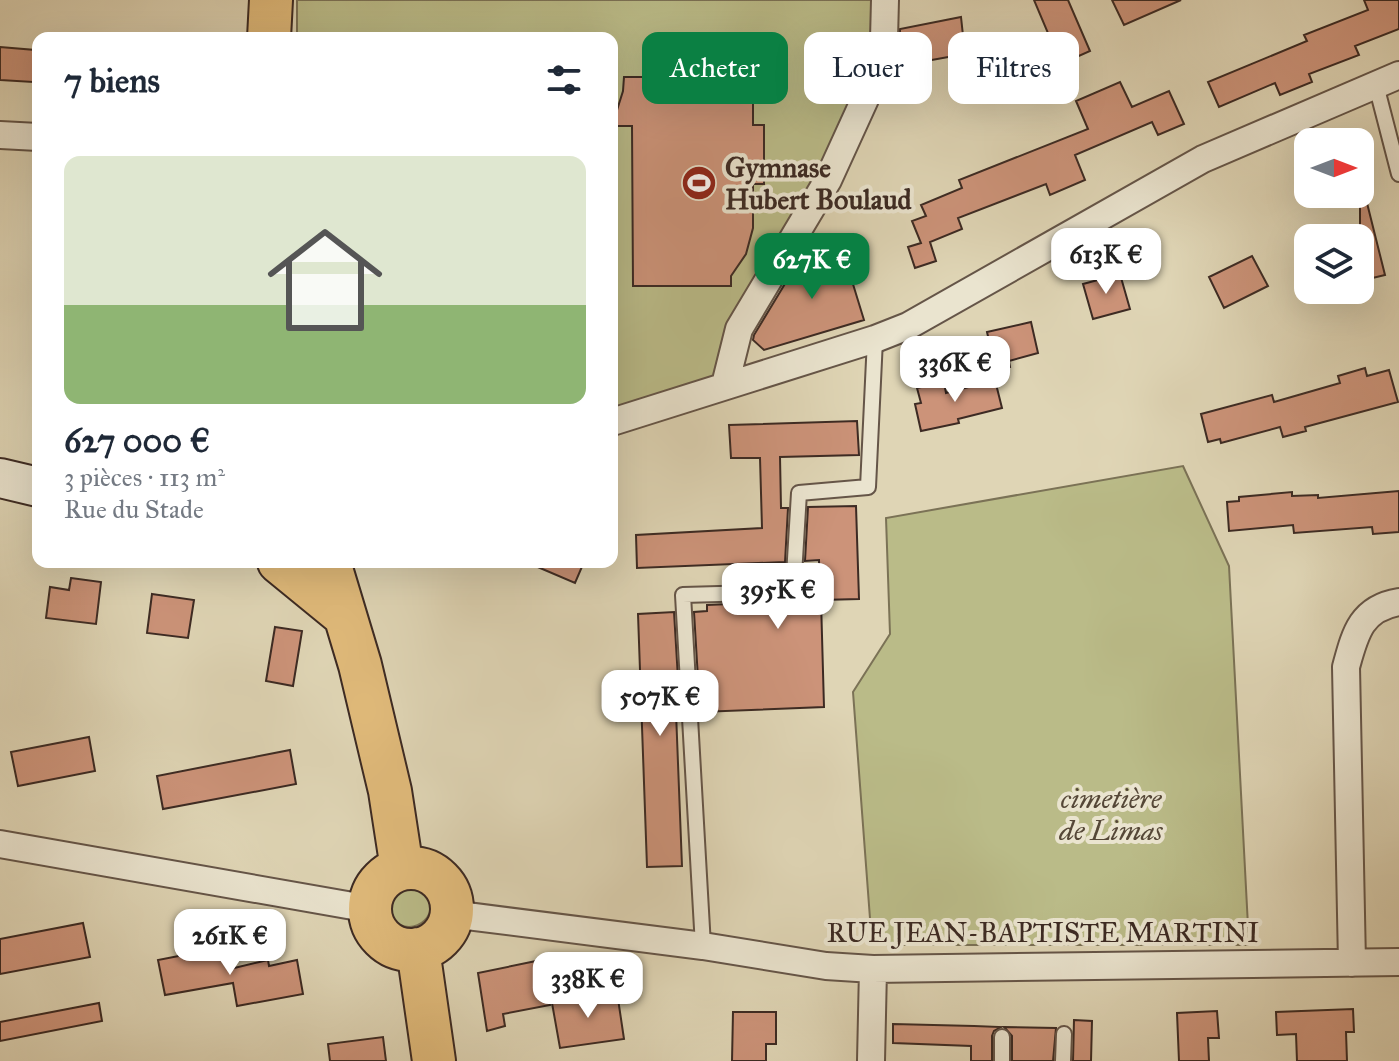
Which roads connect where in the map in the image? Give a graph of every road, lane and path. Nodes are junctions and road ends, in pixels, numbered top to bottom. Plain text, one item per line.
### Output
1 (271, 0) edge
2 (885, 0) edge
3 (269, 32) edge
4 (1387, 80) edge
5 (0, 135) edge
6 (32, 137) edge
7 (1399, 174) edge
8 (875, 339) junction
9 (725, 385) junction
10 (618, 420) edge
11 (0, 478) edge
12 (32, 486) edge
13 (286, 568) edge
14 (331, 568) edge
15 (1399, 602) edge
16 (345, 616) junction
17 (0, 844) edge
18 (402, 869) junction
19 (370, 909) junction
20 (451, 914) junction
21 (703, 946) junction
22 (418, 949) junction
23 (1399, 962) edge
24 (1352, 963) junction
25 (873, 969) junction
26 (1064, 1034) dead end
27 (1002, 1037) dead end
28 (434, 1061) edge
29 (871, 1061) edge
30 (1002, 1061) edge
31 (1063, 1061) edge

1 - 3 main road
2 - 9 street
4 - 7 lane
4 - 8 street
5 - 6 street
8 - 9 street
8 - 21 lane
9 - 10 street
11 - 12 main road
13 - 16 main road
14 - 16 main road
15 - 24 street
16 - 18 main road
17 - 19 street
18 - 19 main road
18 - 20 main road
19 - 22 main road
20 - 21 street, RUE JEAN-BAPTISTE MARTINI
20 - 22 main road
21 - 25 street, RUE JEAN-BAPTISTE MARTINI
22 - 28 main road
23 - 24 street, RUE JEAN-BAPTISTE MARTINI
24 - 25 street, RUE JEAN-BAPTISTE MARTINI
25 - 29 street
26 - 31 lane
27 - 30 lane

